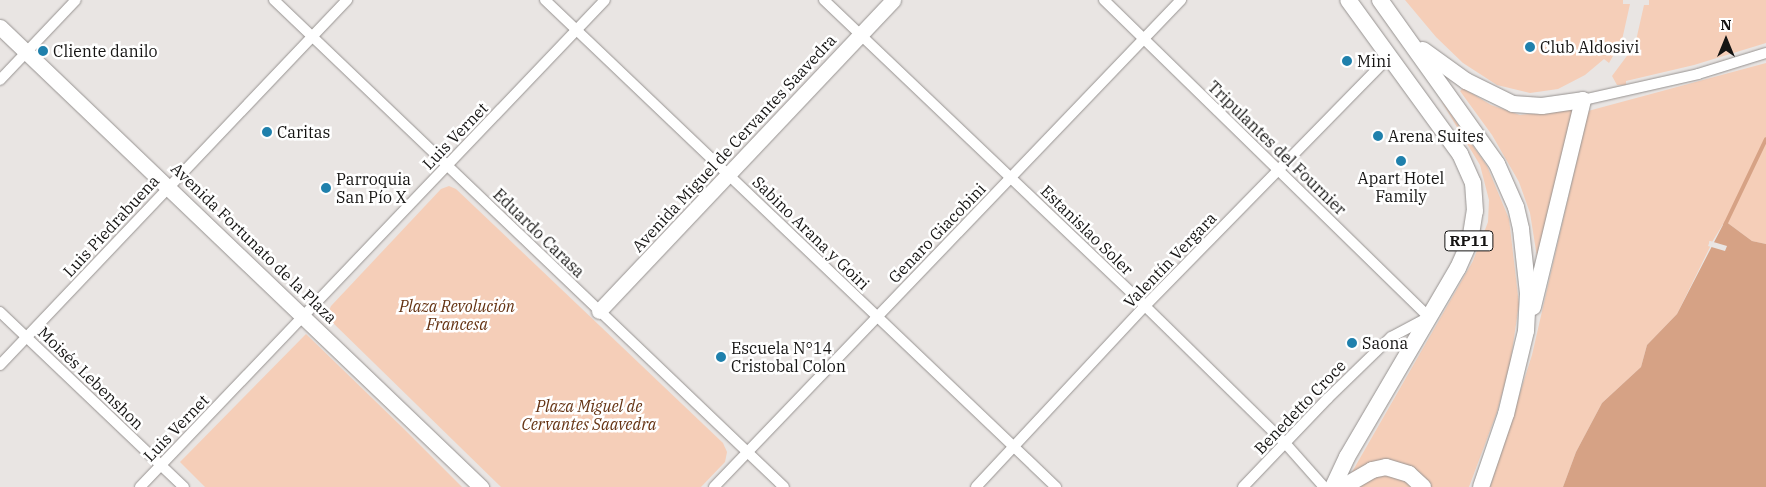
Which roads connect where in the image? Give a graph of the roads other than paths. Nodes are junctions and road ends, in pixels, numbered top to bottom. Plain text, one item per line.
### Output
1 (76, 0) edge
2 (274, 0) edge
3 (347, 0) edge
4 (545, 0) edge
5 (605, 0) edge
6 (824, 0) edge
7 (894, 0) edge
8 (1104, 0) edge
9 (1181, 0) edge
10 (1348, 0) edge
11 (1380, 0) edge
12 (0, 27) edge
13 (577, 30) junction
14 (861, 35) junction
15 (312, 37) junction
16 (1144, 38) junction
17 (1408, 39) junction
18 (26, 52) junction
19 (1766, 53) edge
20 (1389, 56) junction
21 (0, 80) edge
22 (1583, 100) junction
23 (447, 166) junction
24 (1277, 169) junction
25 (728, 175) junction
26 (1010, 178) junction
27 (169, 186) junction
28 (1145, 306) junction
29 (600, 310) junction
30 (0, 312) edge
31 (304, 315) junction
32 (878, 317) junction
33 (1429, 318) junction
34 (1526, 331) junction
35 (26, 337) junction
36 (0, 365) edge
37 (1285, 443) junction
38 (1014, 447) junction
39 (748, 452) junction
40 (161, 465) junction
41 (140, 487) edge
42 (184, 487) edge
43 (481, 487) edge
44 (714, 487) edge
45 (784, 487) edge
46 (976, 487) edge
47 (1056, 487) edge
48 (1243, 487) edge
49 (1324, 487) edge
50 (1333, 487) edge
51 (1343, 487) edge
52 (1423, 487) edge
53 (1481, 487) edge

1 - 18 street
2 - 15 street, Eduardo Carasa
3 - 15 street, Luis Piedrabuena
4 - 13 street, Sabino Arana y Goiri
5 - 13 street, Luis Vernet
6 - 14 street, Estanislao Soler
7 - 14 main road, Avenida Miguel de Cervantes Saavedra
8 - 16 street, Tripulantes del Fournier
9 - 16 street, Genaro Giacobini
10 - 20 main road, RP11
11 - 17 main road
12 - 18 main road, Avenida Fortunato de la Plaza
13 - 23 street, Luis Vernet
13 - 25 street, Sabino Arana y Goiri
14 - 25 main road, Avenida Miguel de Cervantes Saavedra
14 - 26 street, Estanislao Soler
15 - 23 street, Eduardo Carasa
15 - 27 street, Luis Piedrabuena
16 - 24 street, Tripulantes del Fournier
16 - 26 street, Genaro Giacobini
17 - 22 main road
17 - 34 main road
18 - 21 street
18 - 27 main road, Avenida Fortunato de la Plaza
19 - 22 street
20 - 24 street, Valentín Vergara
20 - 33 main road, RP11
22 - 34 main road
23 - 29 street, Eduardo Carasa
23 - 31 street, Luis Vernet
24 - 28 street, Valentín Vergara
24 - 33 street, Tripulantes del Fournier
25 - 29 main road, Avenida Miguel de Cervantes Saavedra
25 - 32 street, Sabino Arana y Goiri
26 - 28 street, Estanislao Soler
26 - 32 street, Genaro Giacobini
27 - 31 main road, Avenida Fortunato de la Plaza
27 - 35 street, Luis Piedrabuena
28 - 37 street, Estanislao Soler
28 - 38 street, Valentín Vergara
29 - 39 street, Eduardo Carasa
30 - 35 street, Moisés Lebenshon
31 - 40 street, Luis Vernet
31 - 43 main road, Avenida Fortunato de la Plaza
32 - 38 street, Sabino Arana y Goiri
32 - 39 street, Genaro Giacobini
33 - 37 street, Benedetto Croce
33 - 50 main road, RP11
34 - 53 main road
35 - 36 street, Luis Piedrabuena
35 - 40 street, Moisés Lebenshon
37 - 48 street, Benedetto Croce
37 - 49 street, Estanislao Soler
38 - 46 street, Valentín Vergara
38 - 47 street, Sabino Arana y Goiri
39 - 44 street, Genaro Giacobini
39 - 45 street, Eduardo Carasa
40 - 41 street, Luis Vernet
40 - 42 street, Moisés Lebenshon
51 - 52 main road

